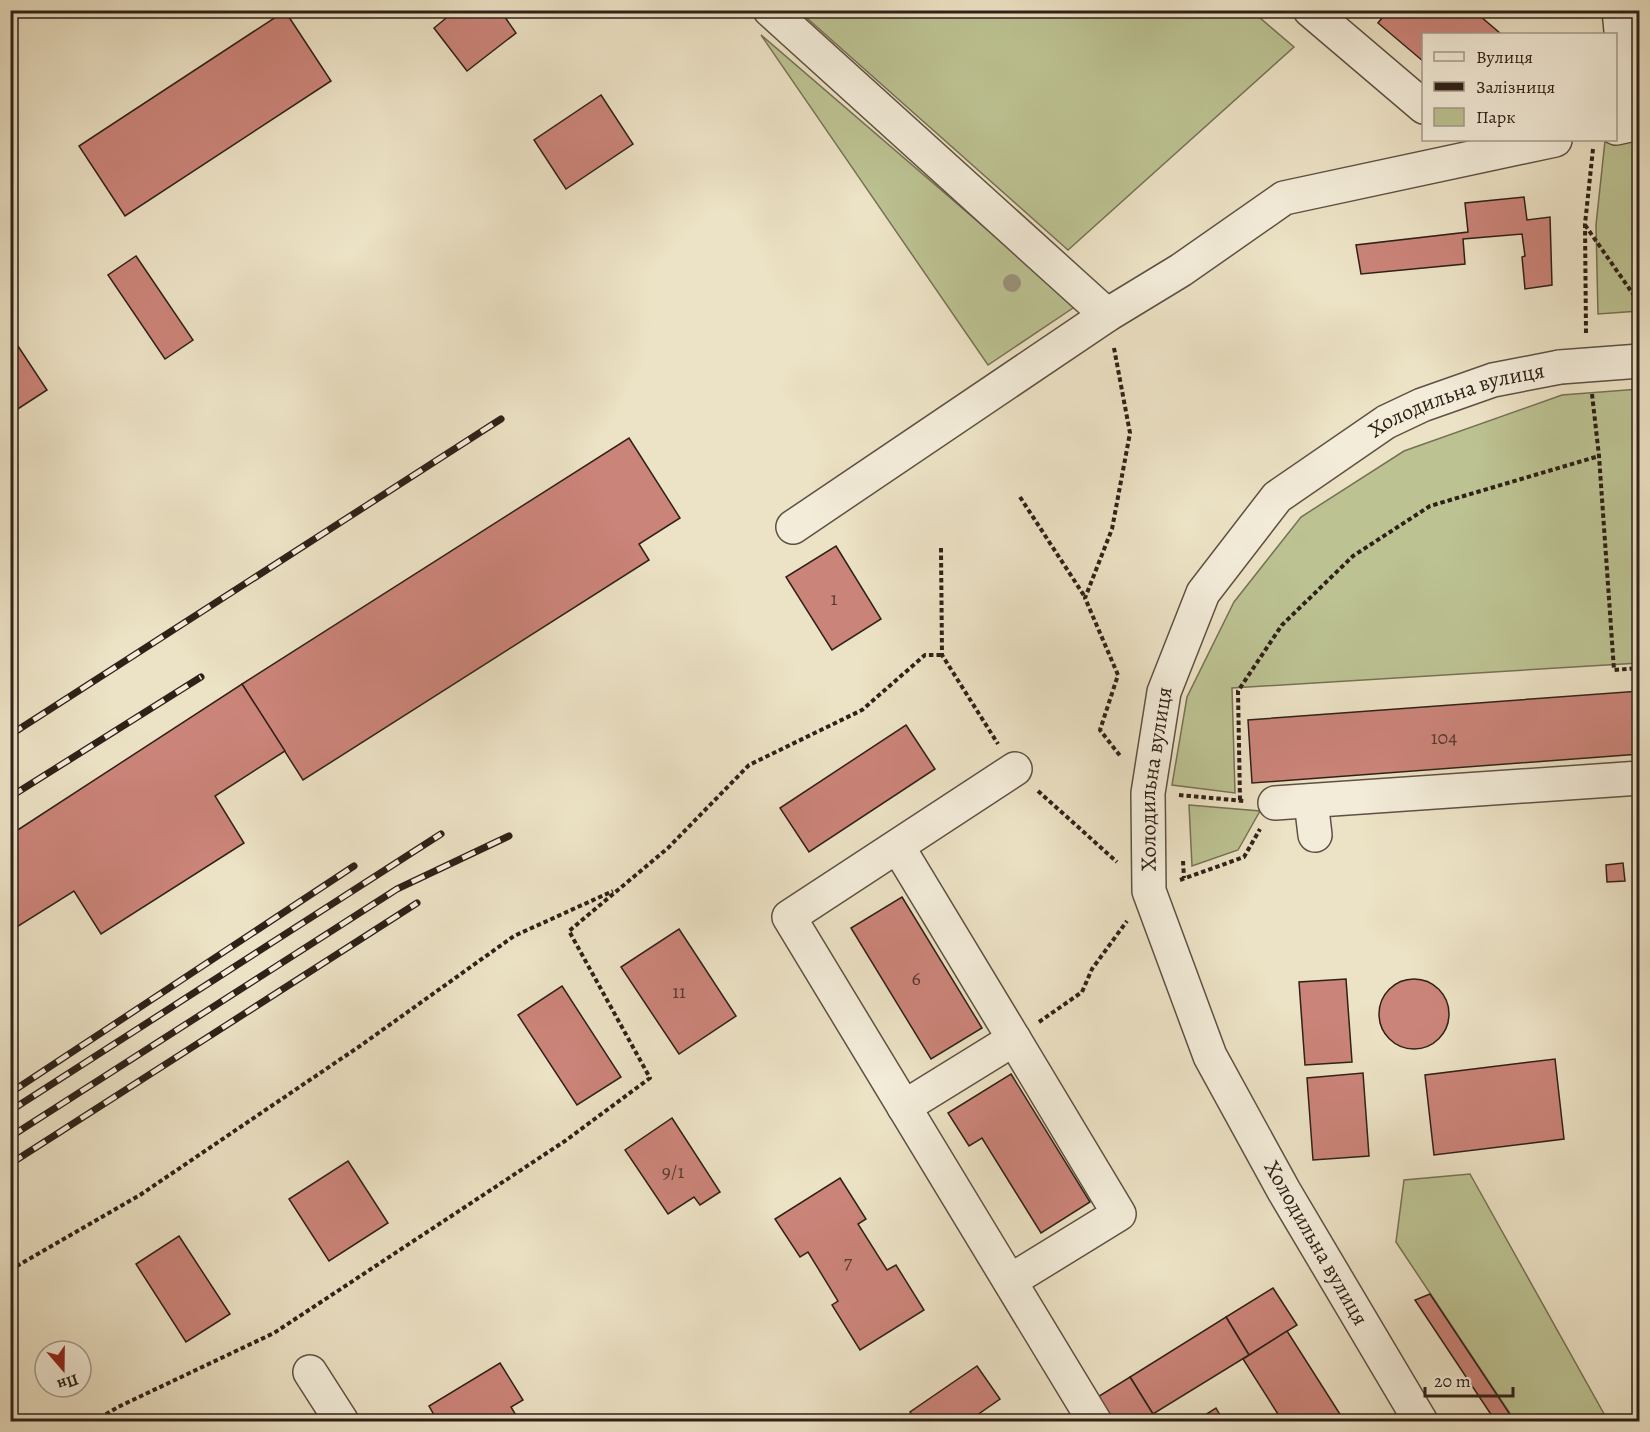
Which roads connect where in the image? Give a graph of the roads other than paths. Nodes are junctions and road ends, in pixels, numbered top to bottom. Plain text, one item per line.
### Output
1 (770, 10) edge
2 (1310, 10) edge
3 (1620, 10) edge
4 (1422, 105) edge
5 (1628, 126) edge
6 (1545, 141) edge
7 (1472, 148) edge
8 (1107, 315) junction
9 (1640, 361) edge
10 (793, 527) dead end
11 (1015, 770) road end
12 (1640, 778) edge
13 (1311, 801) junction
14 (1275, 803) road end
15 (1315, 835) dead end
16 (898, 847) junction
17 (1014, 1039) junction
18 (904, 1107) junction
19 (1010, 1281) junction
20 (310, 1372) dead end
21 (342, 1422) edge
22 (1095, 1422) edge
23 (1421, 1422) edge

1 - 8 street
2 - 4 street
3 - 5 street
6 - 7 street
7 - 8 street
8 - 10 street
9 - 23 street, Холодильна вулиця, bridge
11 - 16 street
12 - 13 street
13 - 14 street
13 - 15 street
16 - 17 street
16 - 18 street
17 - 18 street
17 - 19 street
18 - 19 street
19 - 22 street
20 - 21 street

